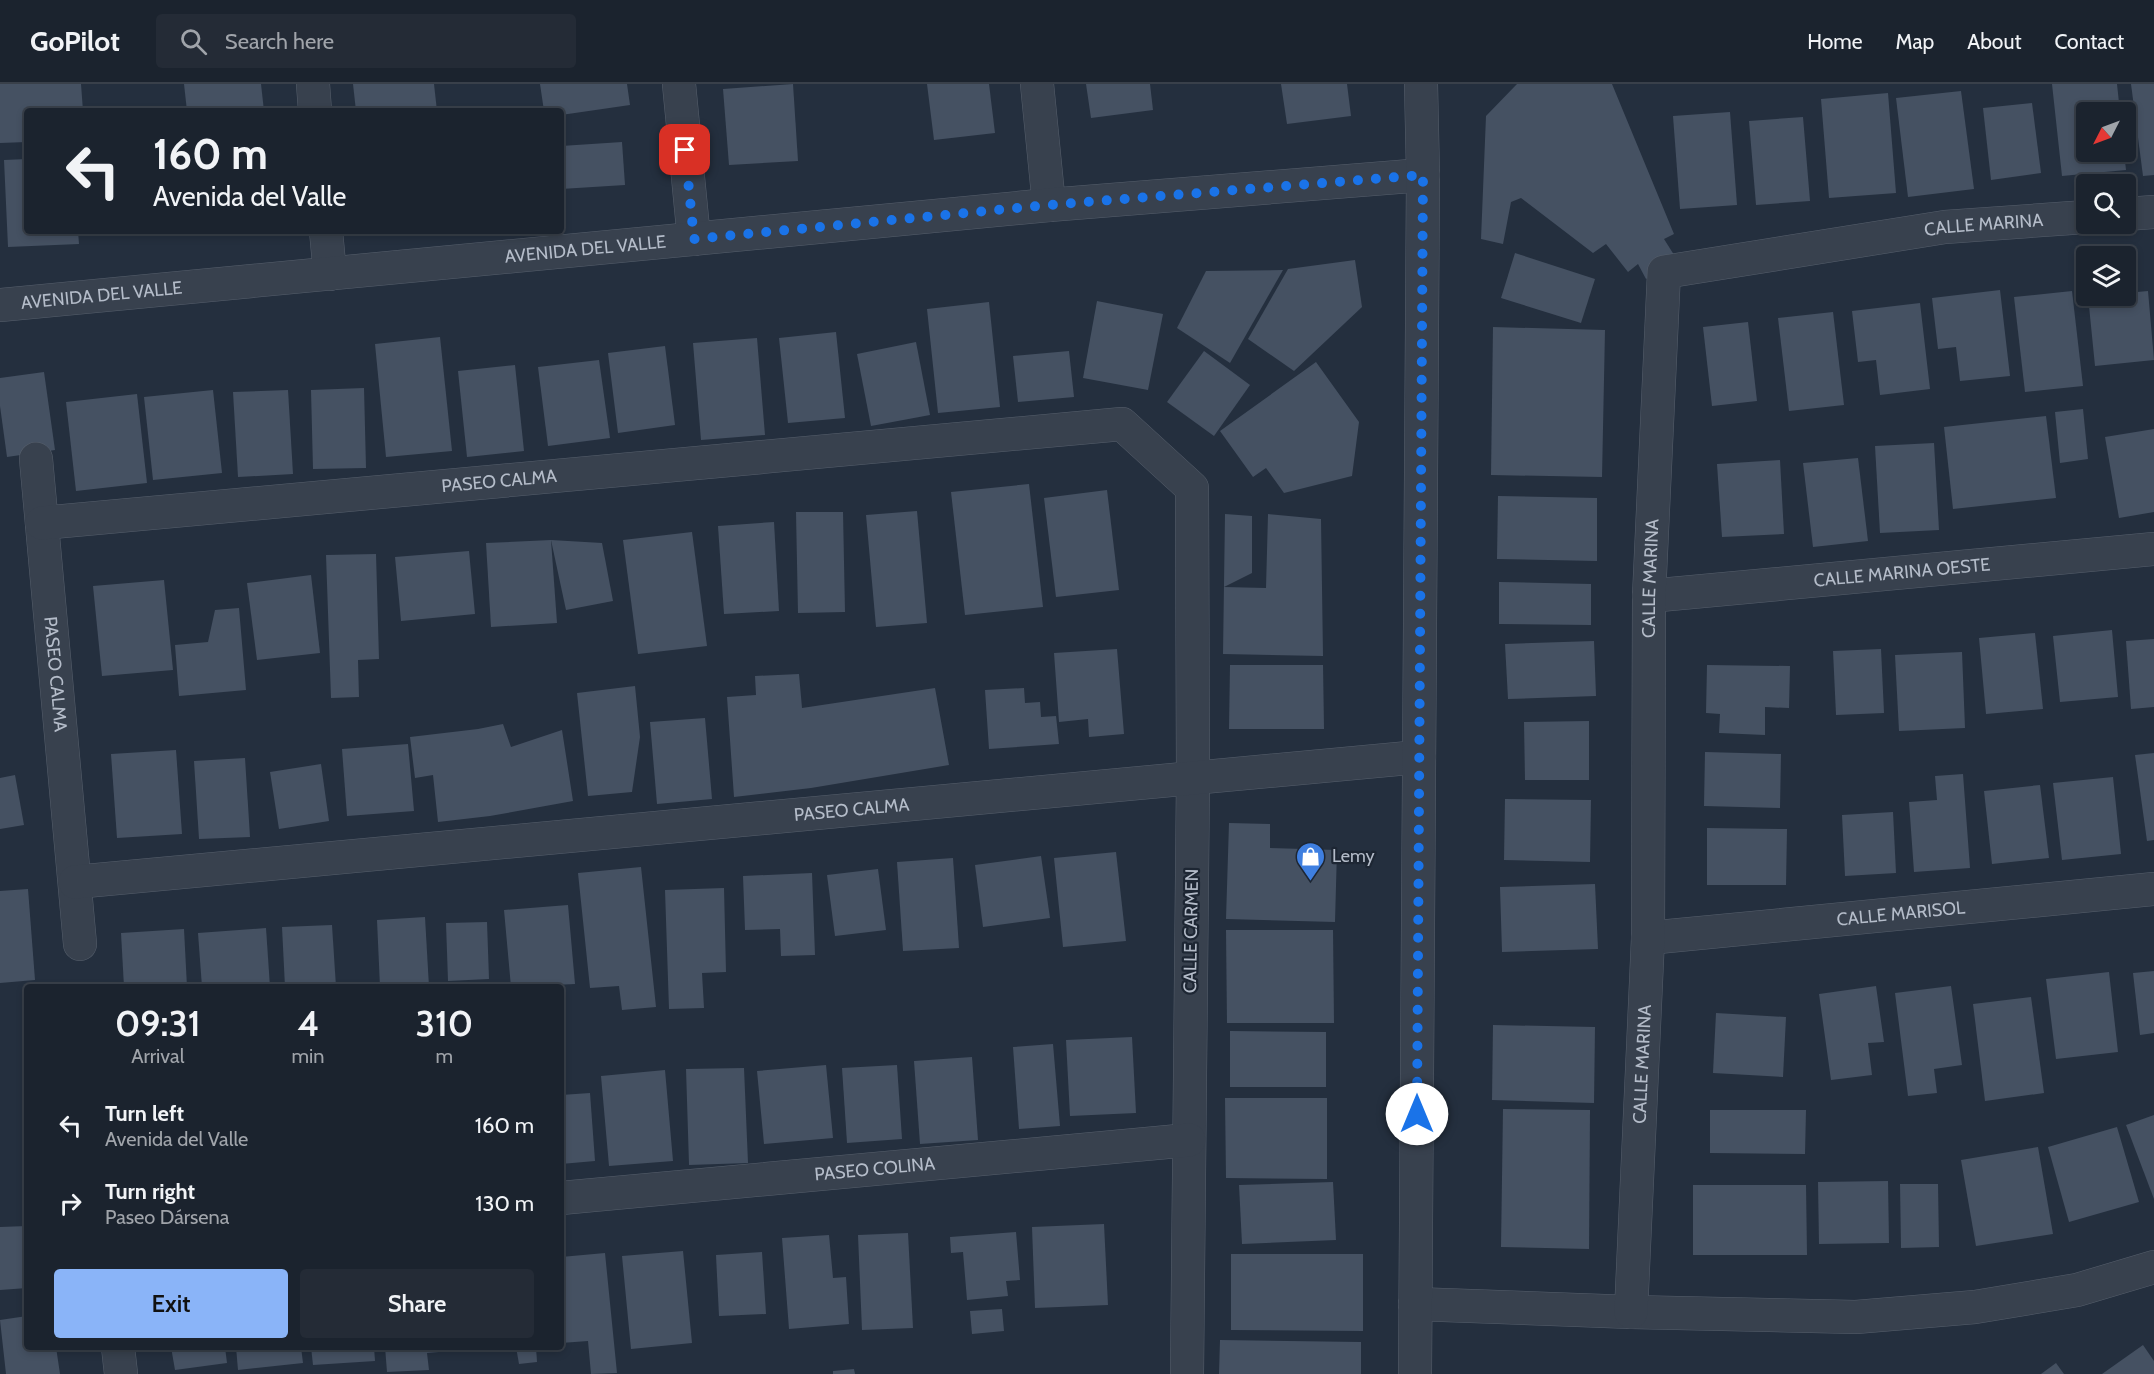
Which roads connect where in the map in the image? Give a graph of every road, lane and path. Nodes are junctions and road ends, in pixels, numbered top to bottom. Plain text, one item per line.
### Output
1 (313, 84) edge
2 (679, 84) edge
3 (1037, 84) edge
4 (1421, 84) edge
5 (315, 108) edge
6 (1423, 175) junction
7 (1049, 205) junction
8 (2154, 212) edge
9 (2136, 213) edge
10 (2076, 218) edge
11 (326, 234) edge
12 (694, 239) junction
13 (330, 274) junction
14 (0, 305) edge
15 (36, 459) dead end
16 (1192, 488) joint
17 (42, 523) junction
18 (2154, 549) edge
19 (1649, 596) junction
20 (1419, 757) junction
21 (1192, 777) junction
22 (75, 882) junction
23 (2154, 889) edge
24 (1648, 938) junction
25 (80, 944) dead end
26 (1189, 1140) junction
27 (564, 1198) edge
28 (2154, 1267) edge
29 (1415, 1304) junction
30 (1631, 1312) junction
31 (118, 1350) edge
32 (121, 1374) edge
33 (1187, 1374) edge
34 (1415, 1374) edge

1 - 5 street
2 - 12 street
3 - 7 street
4 - 6 street
6 - 7 street, AVENIDA DEL VALLE
6 - 20 street
7 - 12 street, AVENIDA DEL VALLE
8 - 9 street
10 - 19 street, CALLE MARINA
11 - 13 street
12 - 13 street, AVENIDA DEL VALLE
13 - 14 street, AVENIDA DEL VALLE
15 - 17 street
16 - 17 street, PASEO CALMA
16 - 21 street, CALLE CARMEN
17 - 22 street, PASEO CALMA
18 - 19 street, CALLE MARINA OESTE
19 - 24 street, CALLE MARINA
20 - 21 street, PASEO CALMA
20 - 29 street
21 - 22 street, PASEO CALMA
21 - 26 street, CALLE CARMEN
22 - 25 street
23 - 24 street, CALLE MARISOL
24 - 30 street, CALLE MARINA
26 - 27 street, PASEO COLINA
26 - 33 street, CALLE CARMEN
28 - 30 street
29 - 30 street
29 - 34 street
31 - 32 street

